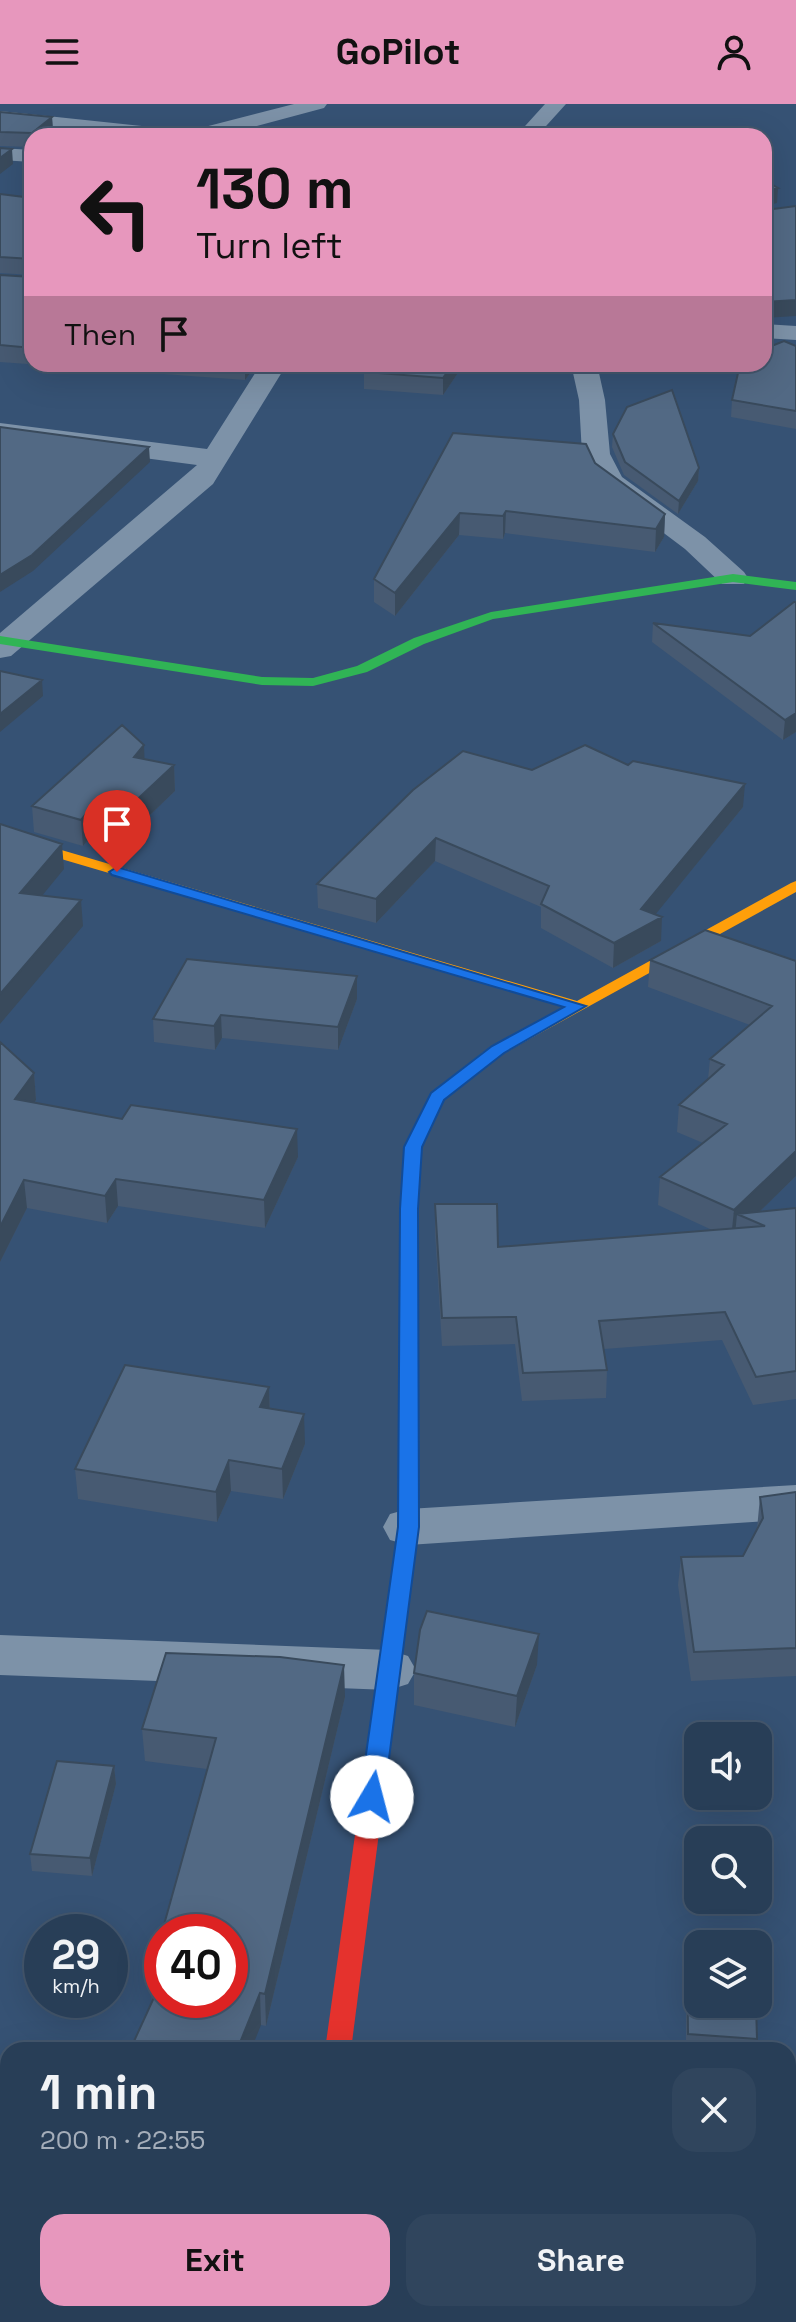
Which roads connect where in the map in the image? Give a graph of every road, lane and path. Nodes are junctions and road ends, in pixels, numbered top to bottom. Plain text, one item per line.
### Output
1 (50, 104) edge
2 (317, 104) edge
3 (556, 104) edge
4 (0, 117) edge
5 (25, 120) junction
6 (104, 128) edge
7 (226, 128) edge
8 (534, 128) edge
9 (0, 154) edge
10 (24, 156) edge
11 (772, 332) edge
12 (796, 333) edge
13 (269, 372) edge
14 (586, 372) edge
15 (0, 431) edge
16 (217, 459) junction
17 (733, 578) junction
18 (796, 586) edge
19 (4, 644) edge
20 (0, 836) edge
21 (796, 886) edge
22 (578, 1006) junction
23 (796, 1502) edge
24 (408, 1527) junction
25 (0, 1655) edge
26 (389, 1670) junction
27 (339, 2042) edge

1 - 5 street
2 - 7 street
3 - 8 street
4 - 5 street
5 - 6 street
9 - 10 street
11 - 12 street
13 - 16 street
14 - 17 street
15 - 16 street
16 - 19 street
17 - 18 street
17 - 19 street
20 - 22 street
21 - 22 street
22 - 24 street
23 - 24 street
24 - 26 street
25 - 26 street
26 - 27 street

